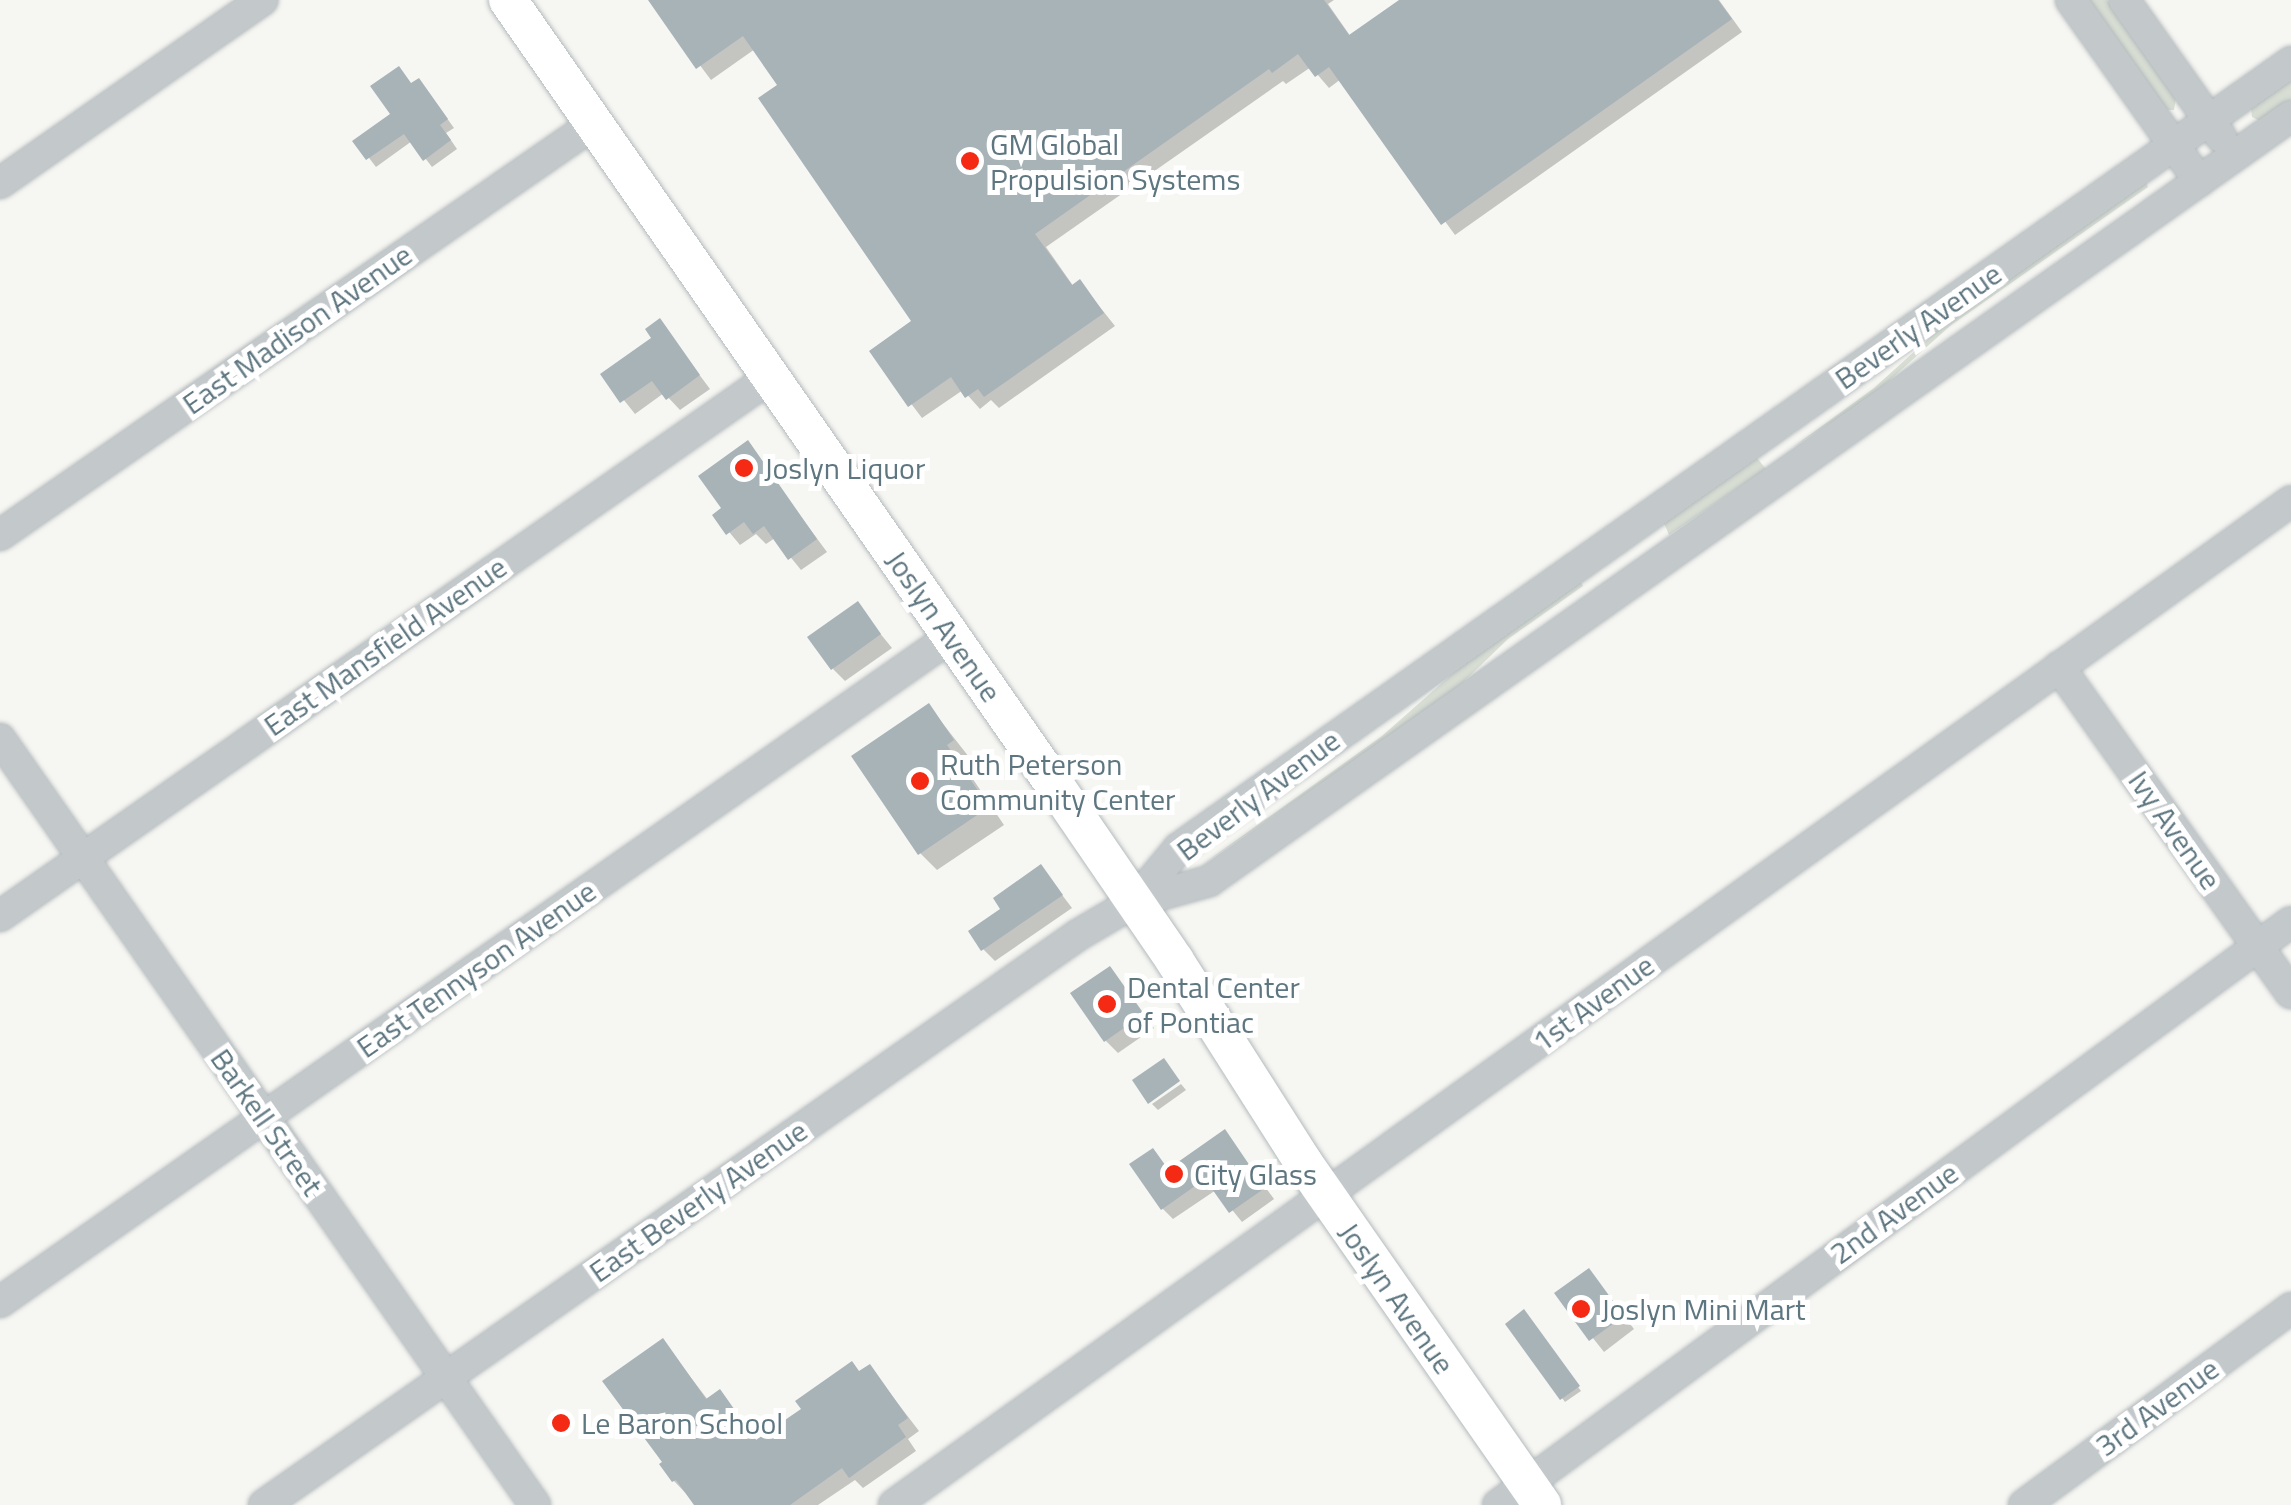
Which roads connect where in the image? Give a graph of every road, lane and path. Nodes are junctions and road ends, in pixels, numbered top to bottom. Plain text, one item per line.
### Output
1 (262, 0) edge
2 (508, 0) edge
3 (2071, 0) edge
4 (2124, 0) edge
5 (2291, 62) edge
6 (2291, 116) edge
7 (2208, 120) junction
8 (594, 123) junction
9 (2173, 146) junction
10 (2234, 156) junction
11 (2198, 181) junction
12 (0, 183) edge
13 (771, 377) junction
14 (2291, 501) edge
15 (0, 535) edge
16 (952, 636) junction
17 (2060, 667) junction
18 (0, 739) edge
19 (83, 858) junction
20 (1134, 902) junction
21 (0, 916) edge
22 (2291, 922) edge
23 (2258, 946) junction
24 (2291, 993) edge
25 (264, 1118) junction
26 (1326, 1196) junction
27 (0, 1302) edge
28 (2291, 1308) edge
29 (446, 1378) junction
30 (1522, 1498) edge
31 (264, 1505) edge
32 (535, 1505) edge
33 (894, 1505) edge
34 (2024, 1505) edge

1 - 12 street
2 - 8 main road, Joslyn Avenue
3 - 9 street
4 - 7 street
5 - 7 street, Beverly Avenue
6 - 10 street, Beverly Avenue
7 - 9 street, Beverly Avenue
7 - 10 street
8 - 13 main road, Joslyn Avenue
8 - 15 street, East Madison Avenue
9 - 11 street
9 - 20 street, Beverly Avenue
10 - 11 street, Beverly Avenue
11 - 20 street, Beverly Avenue
13 - 16 main road, Joslyn Avenue
13 - 19 street, East Mansfield Avenue
14 - 17 street, 1st Avenue
16 - 20 main road, Joslyn Avenue
16 - 25 street, East Tennyson Avenue
17 - 23 street, Ivy Avenue
17 - 26 street, 1st Avenue
18 - 19 street, Barkell Street
19 - 21 street, East Mansfield Avenue
19 - 25 street, Barkell Street
20 - 26 main road, Joslyn Avenue
20 - 29 street, East Beverly Avenue
22 - 23 street, 2nd Avenue
23 - 24 street, Ivy Avenue
23 - 30 street, 2nd Avenue
25 - 27 street, East Tennyson Avenue
25 - 29 street, Barkell Street
26 - 30 main road, Joslyn Avenue
26 - 33 street, 1st Avenue
28 - 34 street, 3rd Avenue
29 - 31 street, East Beverly Avenue
29 - 32 street, Barkell Street

